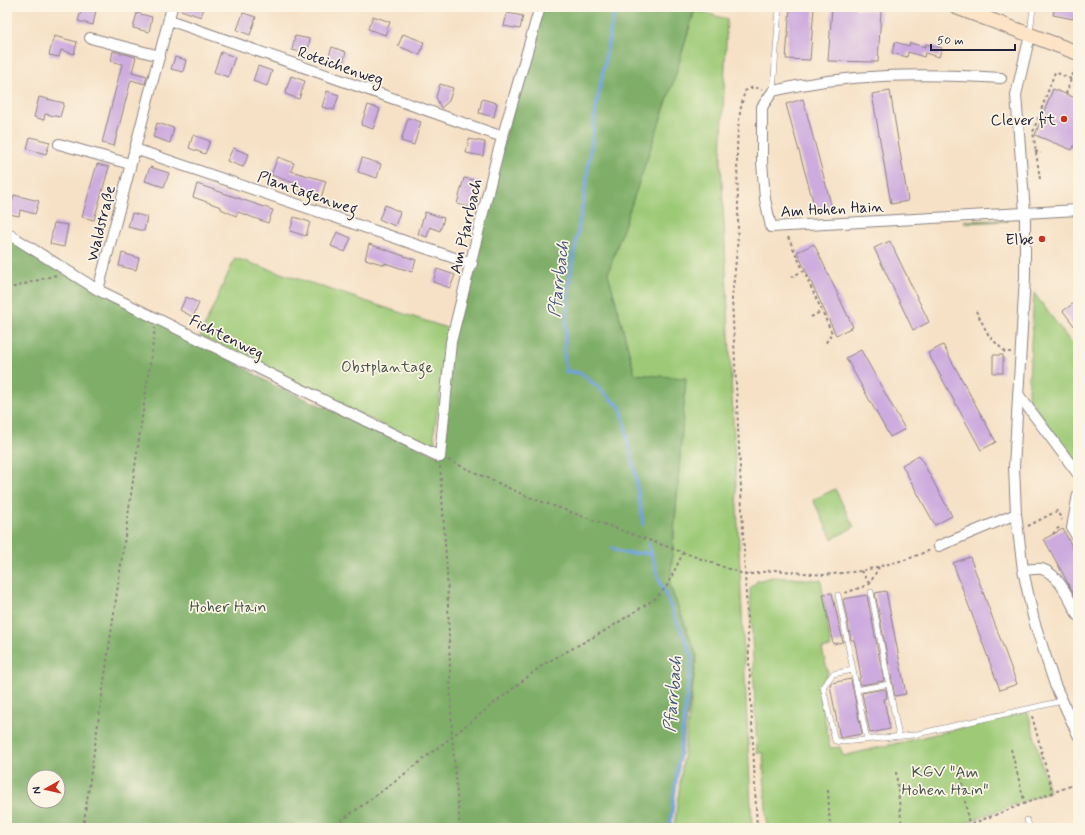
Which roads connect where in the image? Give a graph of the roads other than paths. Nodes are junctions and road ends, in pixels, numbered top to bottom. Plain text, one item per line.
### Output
1 (172, 7) edge
2 (540, 7) edge
3 (956, 7) edge
4 (1033, 7) edge
5 (779, 9) dead end
6 (169, 20) junction
7 (1030, 35) junction
8 (90, 38) dead end
9 (1078, 53) edge
10 (160, 56) junction
11 (1001, 78) dead end
12 (773, 91) junction
13 (503, 137) junction
14 (59, 144) dead end
15 (135, 149) junction
16 (130, 164) junction
17 (1078, 210) edge
18 (1024, 213) junction
19 (7, 233) edge
20 (472, 264) junction
21 (98, 290) junction
22 (1018, 394) junction
23 (440, 457) joint
24 (1078, 474) edge
25 (1078, 494) edge
26 (1016, 514) junction
27 (1078, 539) edge
28 (939, 546) road end
29 (1023, 570) junction
30 (871, 592) road end
31 (838, 595) road end
32 (1078, 616) edge
33 (853, 670) junction
34 (888, 684) junction
35 (857, 690) junction
36 (1062, 701) junction
37 (1078, 735) edge
38 (899, 737) junction
39 (867, 740) junction
40 (1027, 820) dead end
41 (1030, 828) edge

1 - 6 street, Waldstraße
2 - 13 street, Am Pfarrbach
3 - 7 main road
4 - 7 lane
5 - 12 lane
6 - 10 street, Waldstraße
6 - 13 street, Roteichenweg
7 - 9 main road
7 - 18 street
8 - 10 street
10 - 15 street, Waldstraße
11 - 12 street
12 - 18 street, Am Hohen Hain
13 - 20 street, Am Pfarrbach
14 - 16 street
15 - 16 street, Waldstraße
15 - 20 street, Plantagenweg
16 - 21 street, Waldstraße
17 - 18 street, Am Hohen Hain
18 - 22 street
19 - 21 street, Fichtenweg
20 - 23 street, Am Pfarrbach
21 - 23 street, Fichtenweg
22 - 24 street
22 - 26 street
25 - 27 street
26 - 28 street
26 - 29 street
29 - 32 street
29 - 36 street
30 - 34 lane
31 - 33 lane
33 - 35 lane
33 - 39 lane
34 - 35 lane
34 - 38 lane
35 - 39 lane
36 - 37 street
36 - 38 lane
38 - 39 lane
40 - 41 lane

